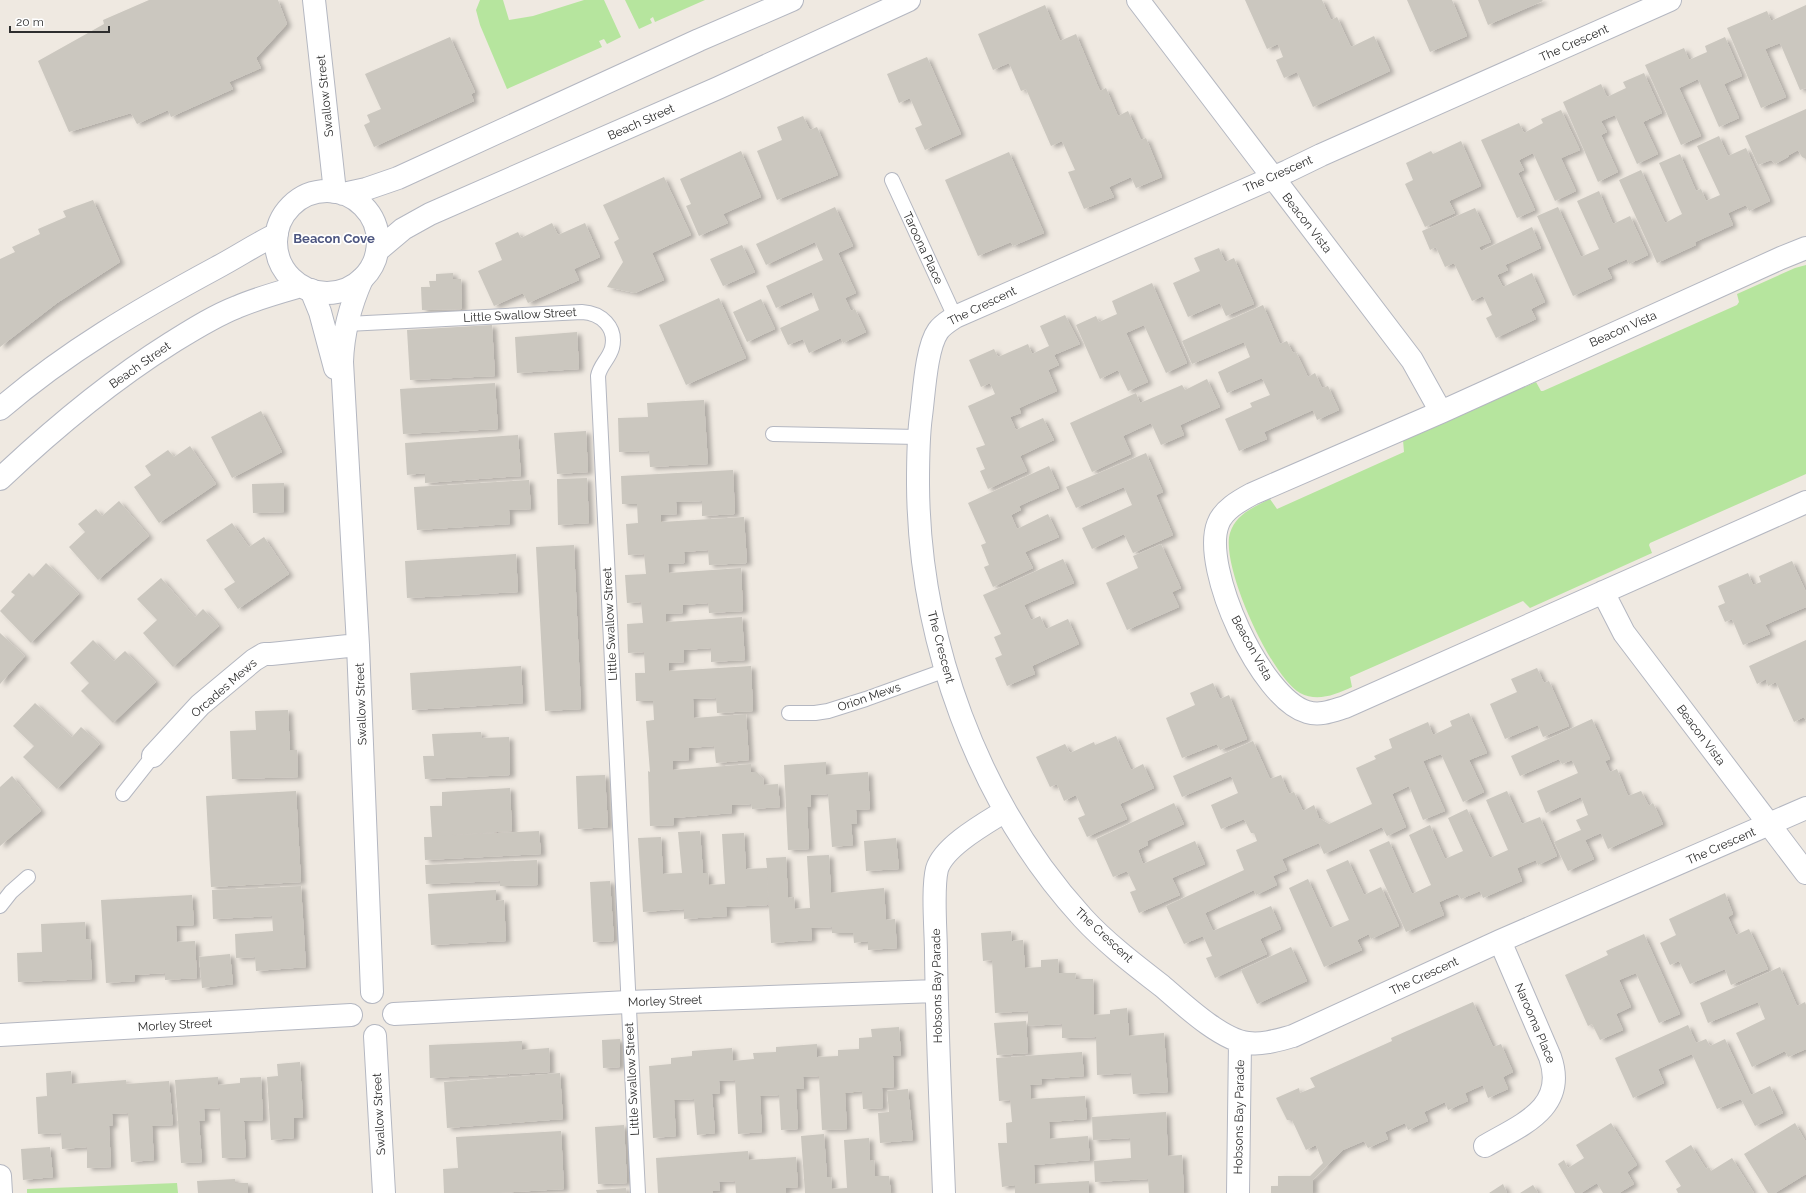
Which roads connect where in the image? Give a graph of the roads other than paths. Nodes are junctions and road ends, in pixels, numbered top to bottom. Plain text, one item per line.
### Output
1 (314, 0) edge
2 (792, 0) edge
3 (909, 0) edge
4 (1138, 0) edge
5 (1670, 0) edge
6 (1272, 178) junction
7 (892, 180) dead end
8 (339, 193) junction
9 (277, 234) junction
10 (1806, 248) edge
11 (377, 251) junction
12 (362, 279) junction
13 (306, 288) junction
14 (955, 317) junction
15 (347, 324) junction
16 (0, 409) edge
17 (1441, 412) junction
18 (346, 416) junction
19 (773, 434) dead end
20 (918, 437) junction
21 (0, 479) edge
22 (1806, 502) edge
23 (1603, 592) junction
24 (358, 645) junction
25 (946, 670) junction
26 (789, 713) dead end
27 (153, 756) joint
28 (123, 794) dead end
29 (1806, 808) edge
30 (1005, 811) junction
31 (1769, 825) junction
32 (1806, 873) edge
33 (28, 877) dead end
34 (0, 906) edge
35 (1500, 941) junction
36 (936, 991) junction
37 (372, 992) junction
38 (628, 1002) junction
39 (394, 1014) junction
40 (351, 1015) junction
41 (0, 1035) edge
42 (375, 1036) junction
43 (1240, 1042) junction
44 (1484, 1146) dead end
45 (0, 1176) edge
46 (1, 1193) edge
47 (384, 1193) edge
48 (638, 1193) edge
49 (944, 1193) edge
50 (1238, 1193) edge

1 - 8 street, Swallow Street
2 - 8 street
3 - 11 street, Beach Street
4 - 6 street, Beacon Vista
5 - 6 street, The Crescent
6 - 14 street, The Crescent
6 - 17 street, Beacon Vista
7 - 14 lane, Taroona Place
8 - 9 street
8 - 11 street
9 - 13 street
9 - 16 street
10 - 17 street, Beacon Vista
11 - 12 street
12 - 13 street
12 - 15 street, Swallow Street
13 - 18 street, Swallow Street
13 - 21 street, Beach Street
14 - 20 street, The Crescent
15 - 18 street, Swallow Street
15 - 38 lane, Little Swallow Street
17 - 23 street, Beacon Vista
18 - 24 street, Swallow Street
19 - 20 lane
20 - 25 street, The Crescent
22 - 23 street, Beacon Vista
23 - 31 street, Beacon Vista
24 - 27 street, Orcades Mews
24 - 37 street, Swallow Street
25 - 26 lane, Orion Mews
25 - 30 street, The Crescent
27 - 28 lane, Orcades Mews
29 - 31 street, The Crescent
30 - 36 street, Hobsons Bay Parade
30 - 43 street, The Crescent
31 - 32 street, Beacon Vista
31 - 35 street, The Crescent
33 - 34 lane
35 - 43 street, The Crescent
35 - 44 street, Narooma Place
36 - 38 street, Morley Street
36 - 49 street, Hobsons Bay Parade
37 - 39 street
37 - 40 street
38 - 39 street, Morley Street
38 - 48 lane, Little Swallow Street
39 - 42 street
40 - 41 street, Morley Street
40 - 42 street
42 - 47 street, Swallow Street
43 - 50 street, Hobsons Bay Parade
45 - 46 street

